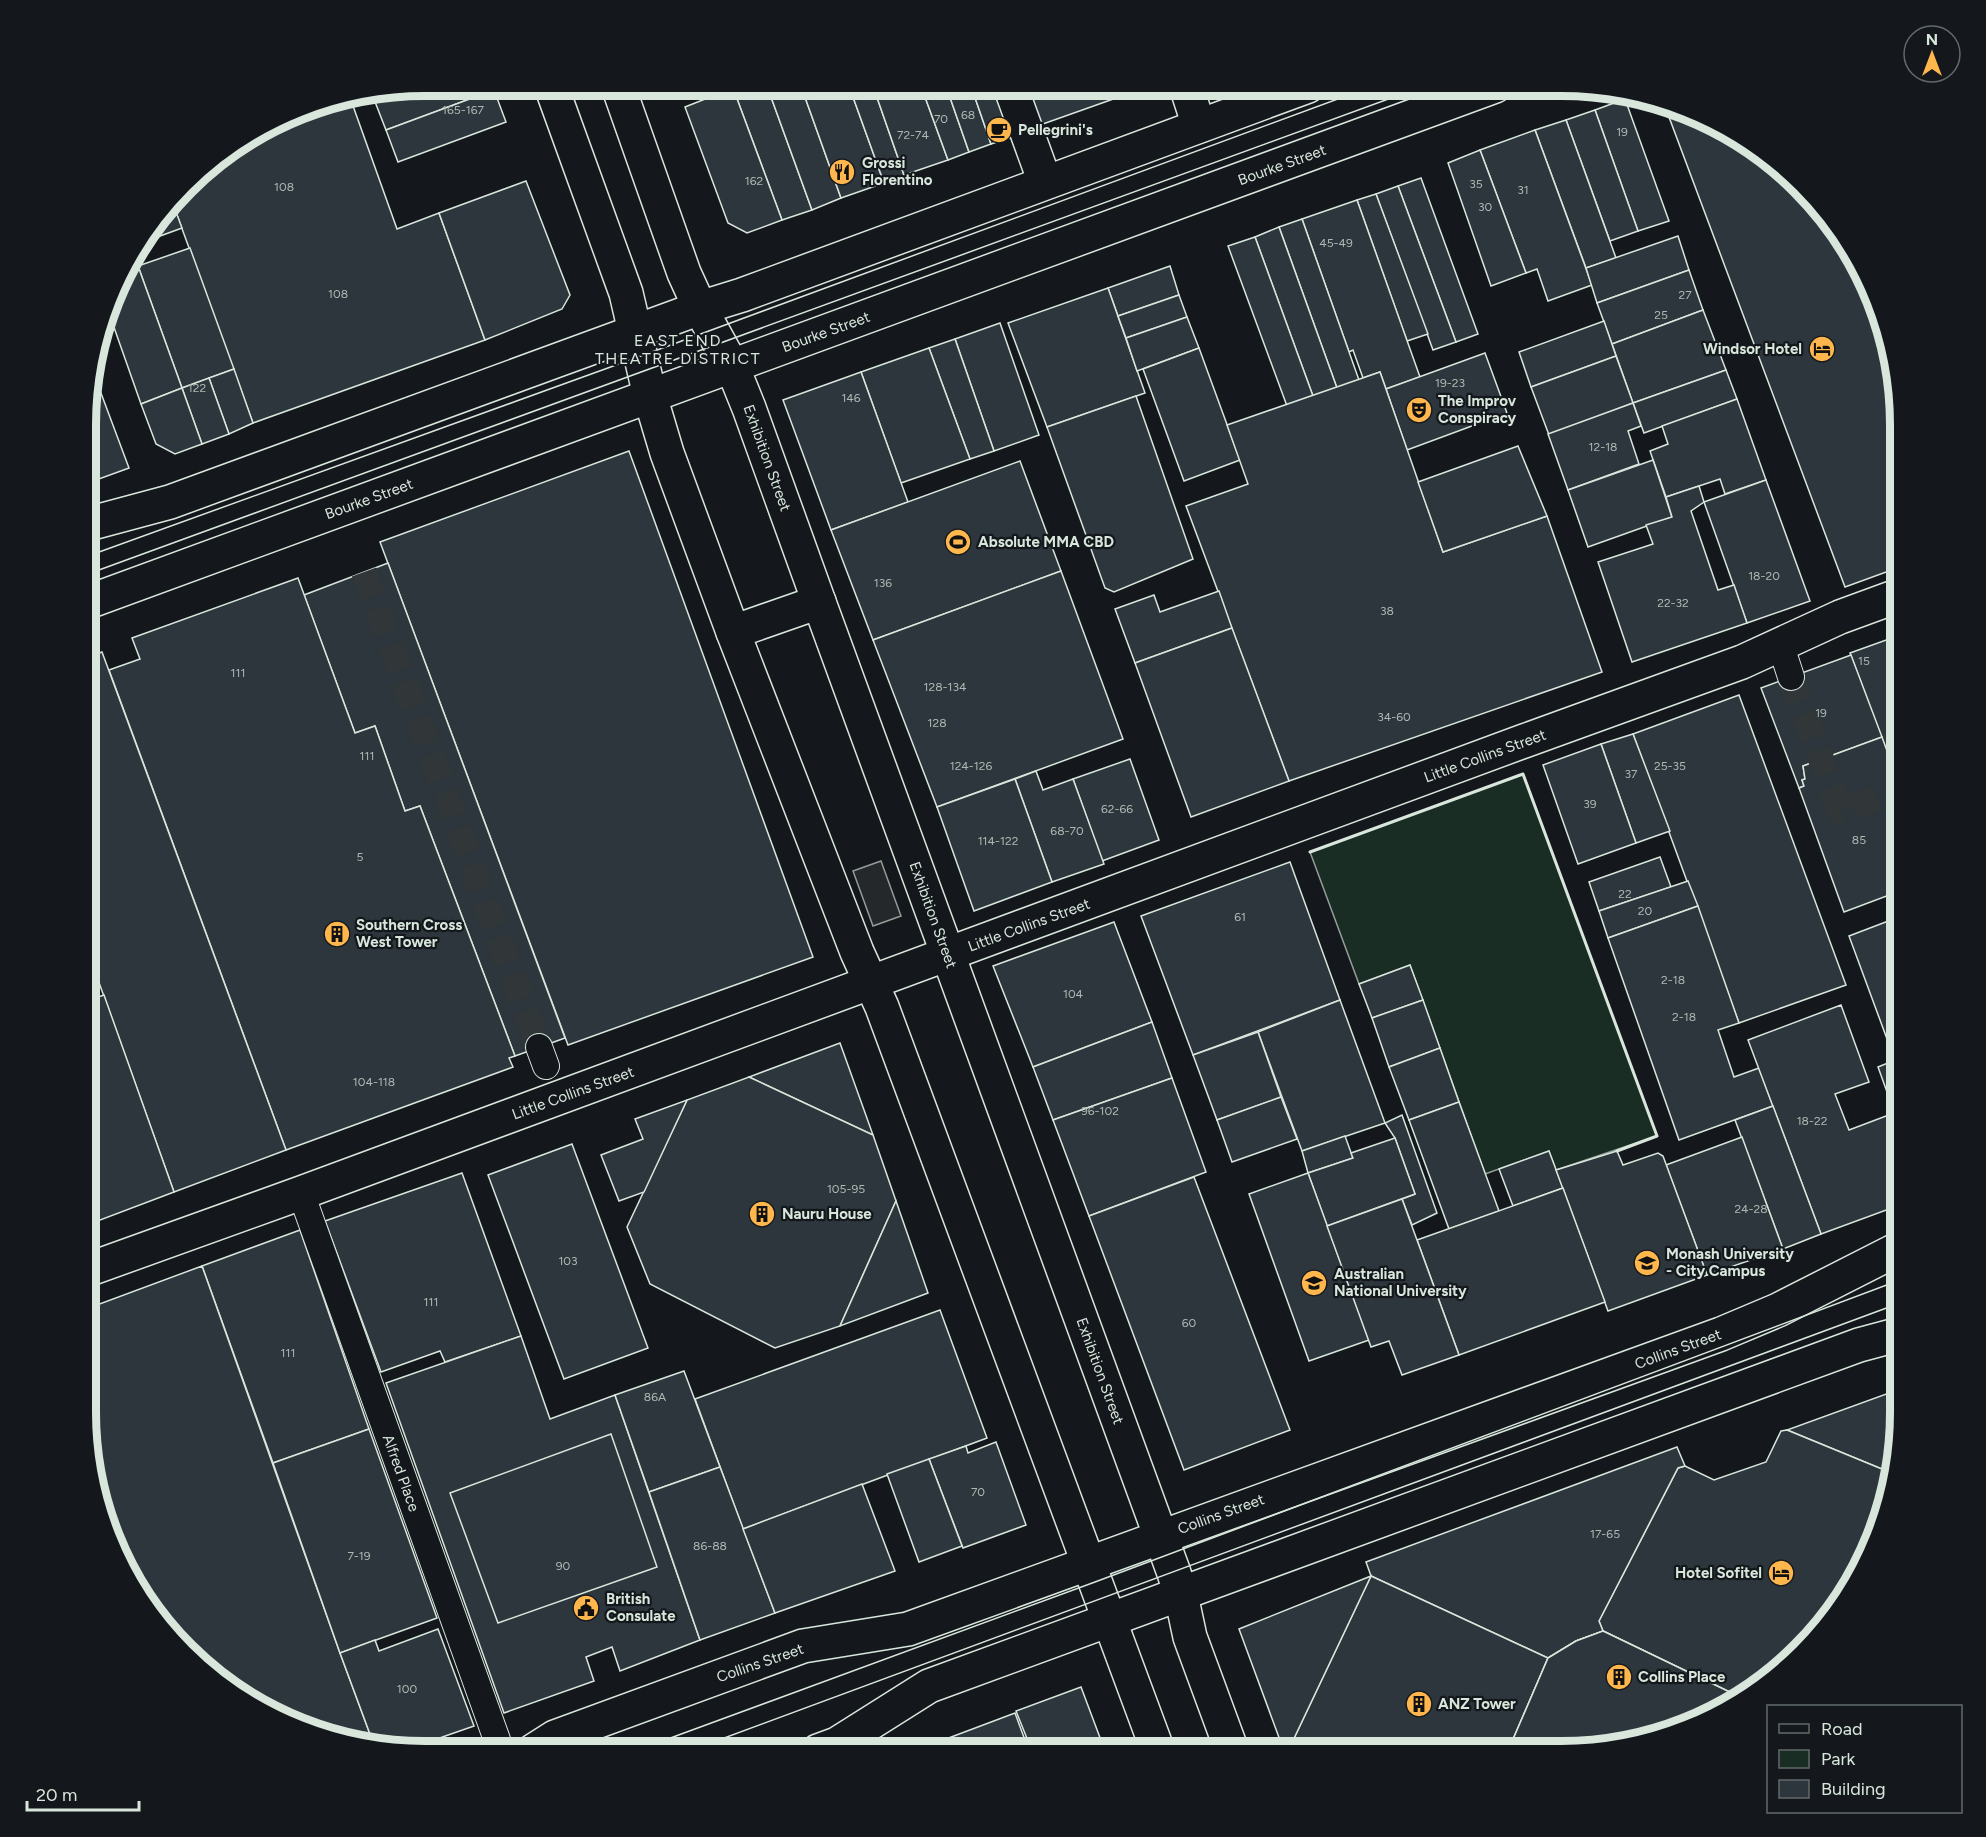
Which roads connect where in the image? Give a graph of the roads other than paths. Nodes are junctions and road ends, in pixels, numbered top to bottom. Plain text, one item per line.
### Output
1 (556, 96) edge
2 (622, 96) edge
3 (1014, 96) edge
4 (1189, 96) edge
5 (1281, 96) edge
6 (1468, 96) edge
7 (1199, 126) junction
8 (1045, 182) junction
9 (700, 308) junction
10 (636, 333) junction
11 (732, 366) junction
12 (650, 396) junction
13 (96, 522) edge
14 (96, 599) edge
15 (1890, 599) edge
16 (819, 602) junction
17 (733, 632) junction
18 (1781, 646) junction
19 (1791, 677) tunnel mouth
20 (947, 955) junction
21 (871, 983) junction
22 (301, 1193) junction
23 (1890, 1253) edge
24 (96, 1267) edge
25 (1890, 1337) edge
26 (1161, 1536) junction
27 (1088, 1563) junction
28 (1181, 1594) junction
29 (1110, 1621) junction
30 (497, 1741) edge
31 (549, 1741) edge
32 (842, 1741) edge
33 (1154, 1741) edge
34 (1228, 1741) edge

1 - 10 street
2 - 9 street, Exhibition Street
3 - 8 street
4 - 7 street
5 - 7 street
6 - 11 street, Bourke Street
7 - 8 street
8 - 9 street
9 - 10 street
9 - 11 street, Exhibition Street
10 - 12 street
10 - 13 street
11 - 12 street, Bourke Street
11 - 16 street, Exhibition Street
12 - 14 street, Bourke Street
12 - 17 street
15 - 18 street, Little Collins Street
16 - 17 street
16 - 20 street, Exhibition Street
17 - 21 street
18 - 19 street
18 - 20 street, Little Collins Street
20 - 21 street, Little Collins Street
20 - 26 street, Exhibition Street
21 - 22 street, Little Collins Street
21 - 27 street
22 - 24 street, Little Collins Street
22 - 30 street, Alfred Place
23 - 26 street, Collins Street
25 - 28 street
26 - 27 street, Collins Street
26 - 28 street, Exhibition Street
27 - 29 street
27 - 31 street, Collins Street
28 - 29 street
28 - 34 street, Exhibition Street
29 - 32 street
29 - 33 street

